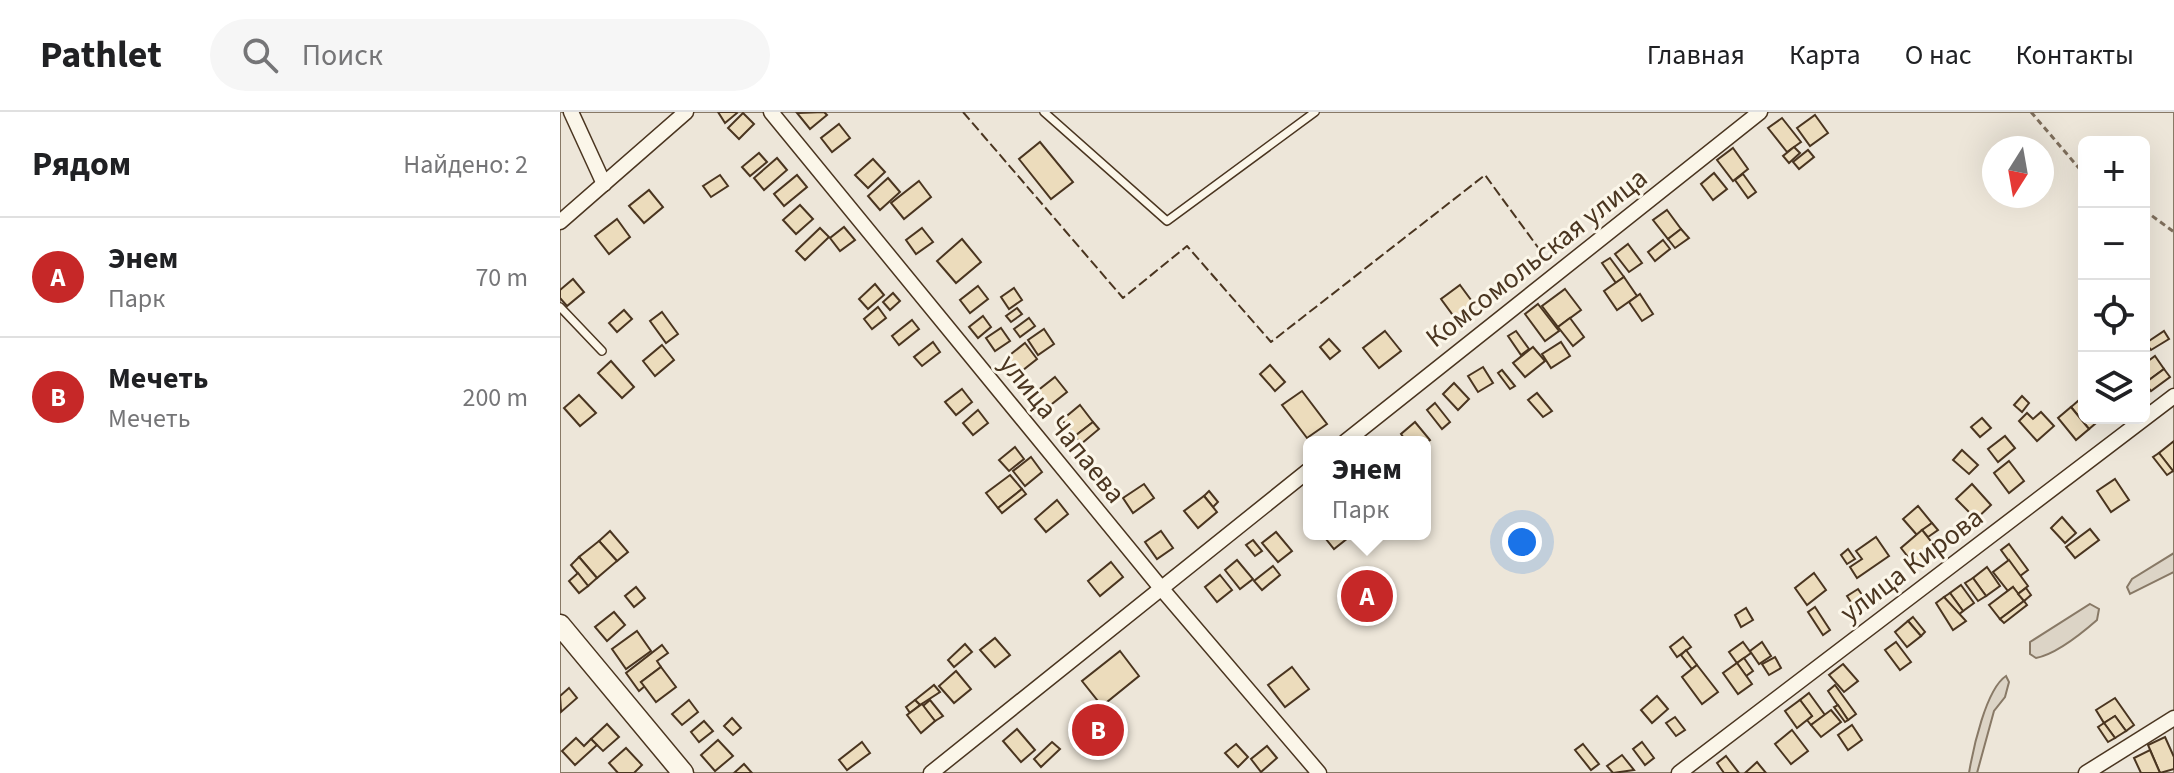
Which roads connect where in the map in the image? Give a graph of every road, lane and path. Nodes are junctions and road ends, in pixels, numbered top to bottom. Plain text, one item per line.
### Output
1 (571, 112) edge
2 (686, 112) edge
3 (771, 112) edge
4 (1044, 112) edge
5 (1315, 112) edge
6 (1760, 112) edge
7 (2031, 112) edge
8 (2078, 167) edge
9 (604, 184) junction
10 (2150, 214) edge
11 (560, 222) edge
12 (2174, 232) edge
13 (560, 307) edge
14 (602, 351) dead end
15 (2174, 396) edge
16 (1353, 436) edge
17 (1303, 475) edge
18 (1161, 588) junction
19 (560, 625) edge
20 (2174, 718) edge
21 (683, 773) edge
22 (931, 773) edge
23 (1319, 773) edge
24 (1679, 773) edge
25 (2086, 773) edge

1 - 9 street
2 - 9 street
3 - 18 street, улица Чапаева
4 - 5 lane
6 - 16 street, Комсомольская улица
7 - 8 path
9 - 11 street
10 - 12 path
13 - 14 lane
15 - 24 street, улица Кирова
17 - 18 street
18 - 22 street
18 - 23 street, улица Чапаева
19 - 21 street
20 - 25 street

